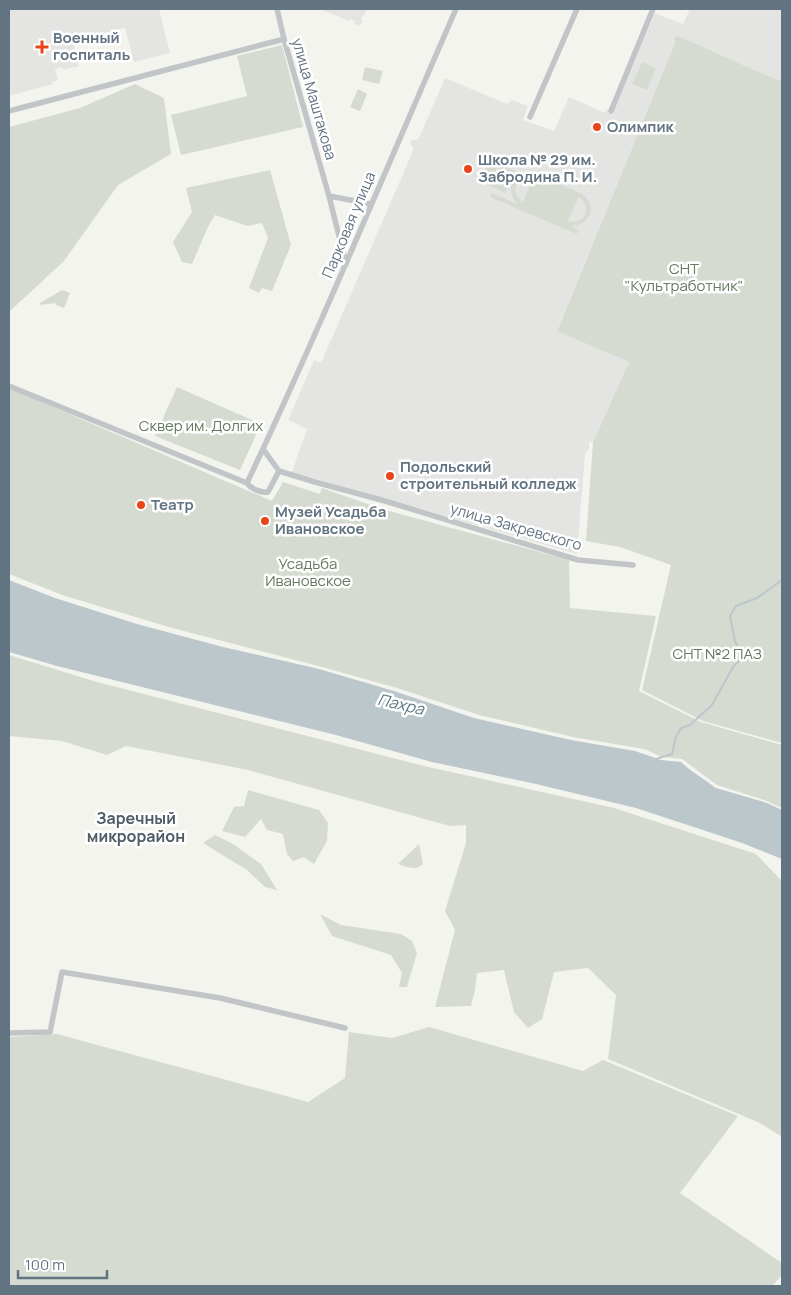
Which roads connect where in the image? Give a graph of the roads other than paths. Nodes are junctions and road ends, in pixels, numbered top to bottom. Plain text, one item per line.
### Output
1 (277, 9) edge
2 (456, 9) edge
3 (577, 9) edge
4 (653, 9) edge
5 (284, 39) junction
6 (9, 111) edge
7 (611, 111) dead end
8 (530, 117) dead end
9 (328, 196) junction
10 (371, 204) junction
11 (346, 264) junction
12 (9, 386) edge
13 (263, 449) junction
14 (279, 470) junction
15 (248, 483) junction
16 (633, 565) dead end
17 (345, 1028) dead end
18 (9, 1033) edge

1 - 5 street, улица Маштакова
2 - 10 street, Парковая улица
3 - 8 street
4 - 7 street
5 - 6 street
5 - 9 street, улица Маштакова
9 - 10 street
9 - 11 street, улица Маштакова
10 - 11 street, Парковая улица
11 - 13 street, Парковая улица
12 - 15 street
13 - 14 street
13 - 15 street, Парковая улица
14 - 15 street
14 - 16 street, улица Закревского
17 - 18 street

